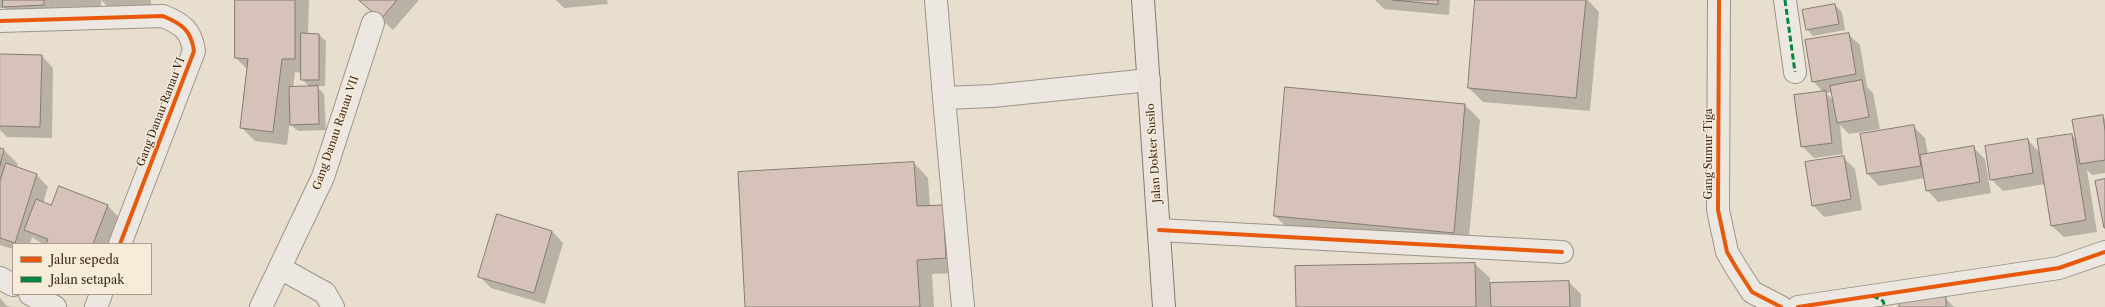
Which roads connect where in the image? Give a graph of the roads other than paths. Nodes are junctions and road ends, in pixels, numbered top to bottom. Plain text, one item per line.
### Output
1 (936, 0) edge
2 (1143, 0) edge
3 (1718, 0) edge
4 (1785, 0) edge
5 (0, 20) edge
6 (373, 23) dead end
7 (1795, 72) dead end
8 (1149, 80) junction
9 (944, 98) junction
10 (1159, 230) junction
11 (120, 243) edge
12 (1562, 252) dead end
13 (2105, 252) edge
14 (280, 268) junction
15 (0, 278) edge
16 (12, 284) edge
17 (32, 295) edge
18 (101, 295) edge
19 (1879, 302) edge
20 (55, 307) edge
21 (96, 307) edge
22 (261, 307) edge
23 (333, 307) edge
24 (963, 307) edge
25 (1164, 307) edge
26 (1781, 307) edge
27 (1798, 307) edge

1 - 9 street
2 - 8 main road, Jalan Dokter Susilo
3 - 26 street, Gang Sumur Tiga
4 - 7 street
5 - 11 street, Gang Danau Ranau VI
6 - 14 street, Gang Danau Ranau VII
8 - 9 street
8 - 10 main road, Jalan Dokter Susilo
9 - 24 street
10 - 12 street
10 - 25 main road, Jalan Dokter Susilo
13 - 19 street
14 - 22 street, Gang Danau Ranau VII
14 - 23 street
15 - 16 street
17 - 20 street
18 - 21 street
19 - 27 street

